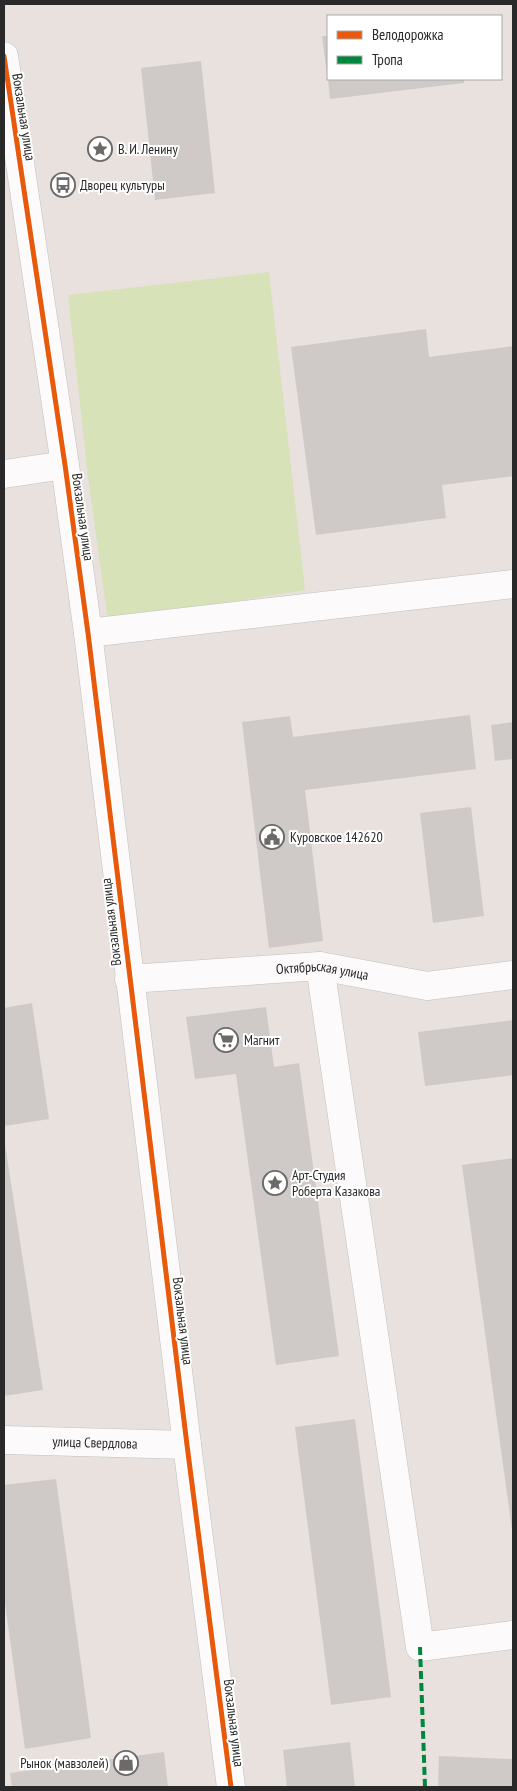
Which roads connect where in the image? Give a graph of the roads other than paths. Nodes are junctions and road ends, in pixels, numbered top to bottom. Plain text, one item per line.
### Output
1 (4, 56) edge
2 (65, 465) junction
3 (4, 474) edge
4 (513, 584) edge
5 (88, 633) junction
6 (320, 966) junction
7 (513, 975) edge
8 (129, 979) junction
9 (4, 1440) edge
10 (187, 1445) junction
11 (513, 1634) edge
12 (231, 1787) edge

1 - 2 street, Вокзальная улица
2 - 3 street
2 - 5 street, Вокзальная улица
4 - 5 street
5 - 8 street, Вокзальная улица
6 - 7 street, Октябрьская улица
6 - 8 street, Октябрьская улица
6 - 11 street
8 - 10 street, Вокзальная улица
9 - 10 street, улица Свердлова
10 - 12 street, Вокзальная улица

